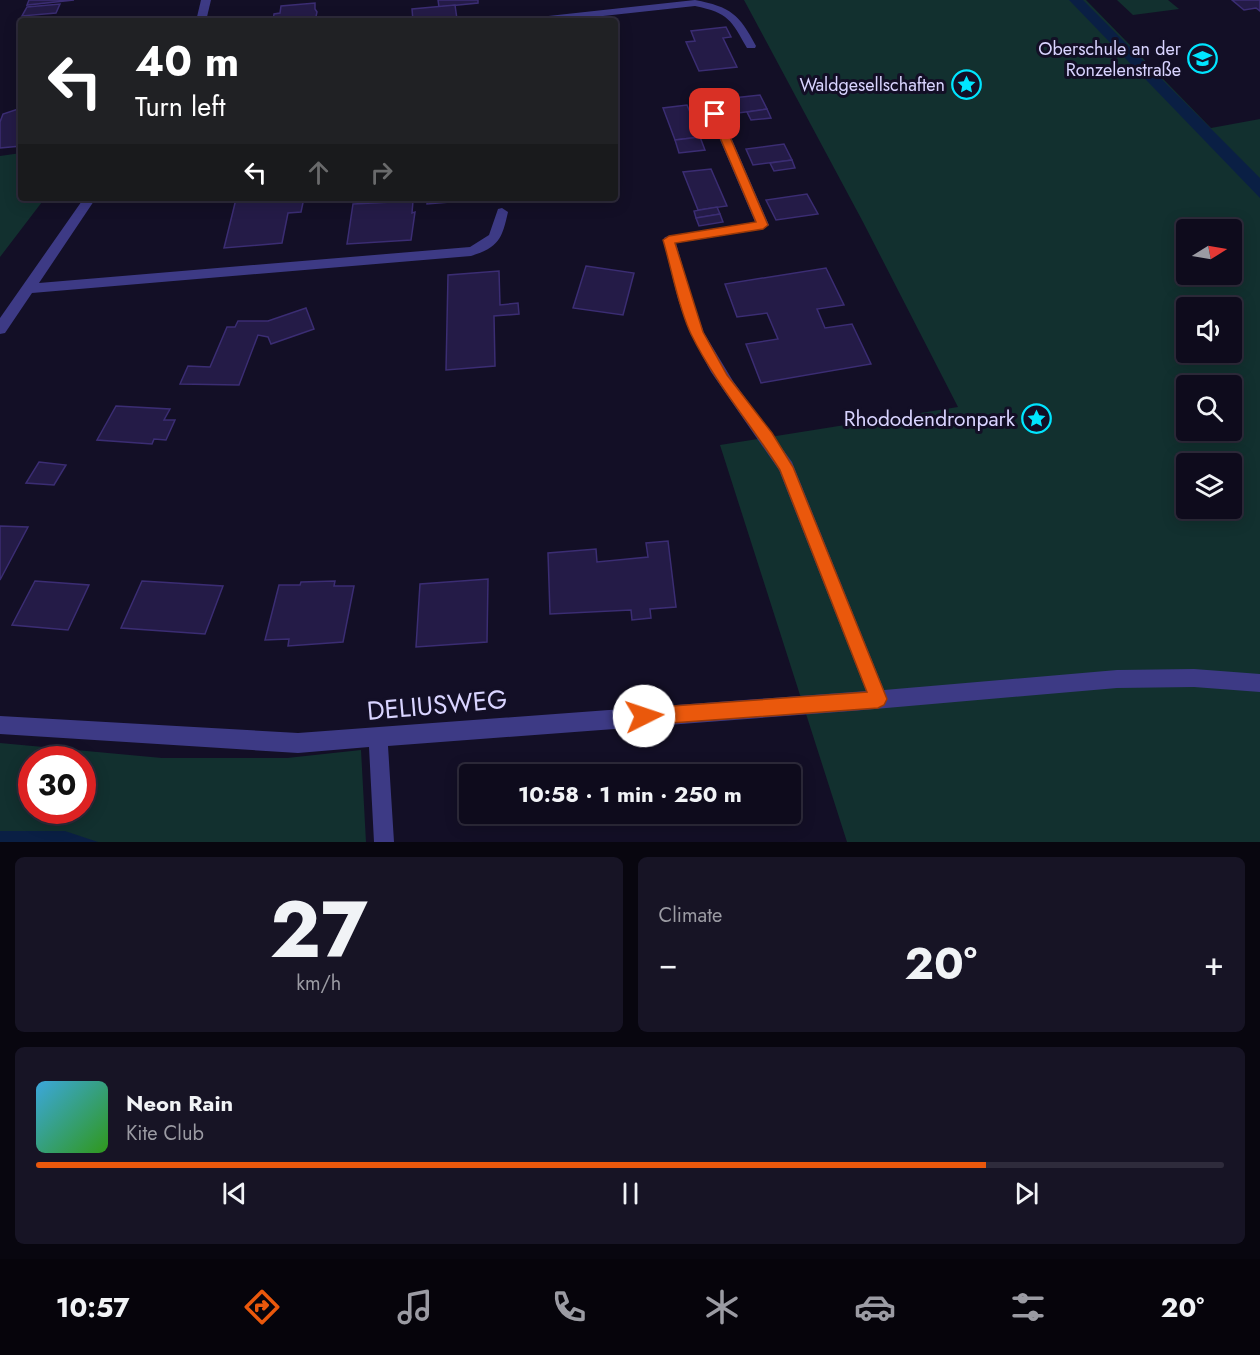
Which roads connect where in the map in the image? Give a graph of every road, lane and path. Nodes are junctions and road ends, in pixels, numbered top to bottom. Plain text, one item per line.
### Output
1 (206, 0) edge
2 (202, 18) edge
3 (558, 18) edge
4 (751, 46) dead end
5 (715, 114) dead end
6 (88, 201) edge
7 (502, 212) dead end
8 (27, 289) junction
9 (0, 329) edge
10 (1260, 683) edge
11 (878, 699) junction
12 (0, 725) edge
13 (378, 737) junction
14 (384, 842) edge

1 - 2 street
3 - 4 street
5 - 11 street
6 - 8 street
7 - 8 street
8 - 9 street
10 - 11 street, DELIUSWEG
11 - 13 street, DELIUSWEG
12 - 13 street, DELIUSWEG
13 - 14 street

